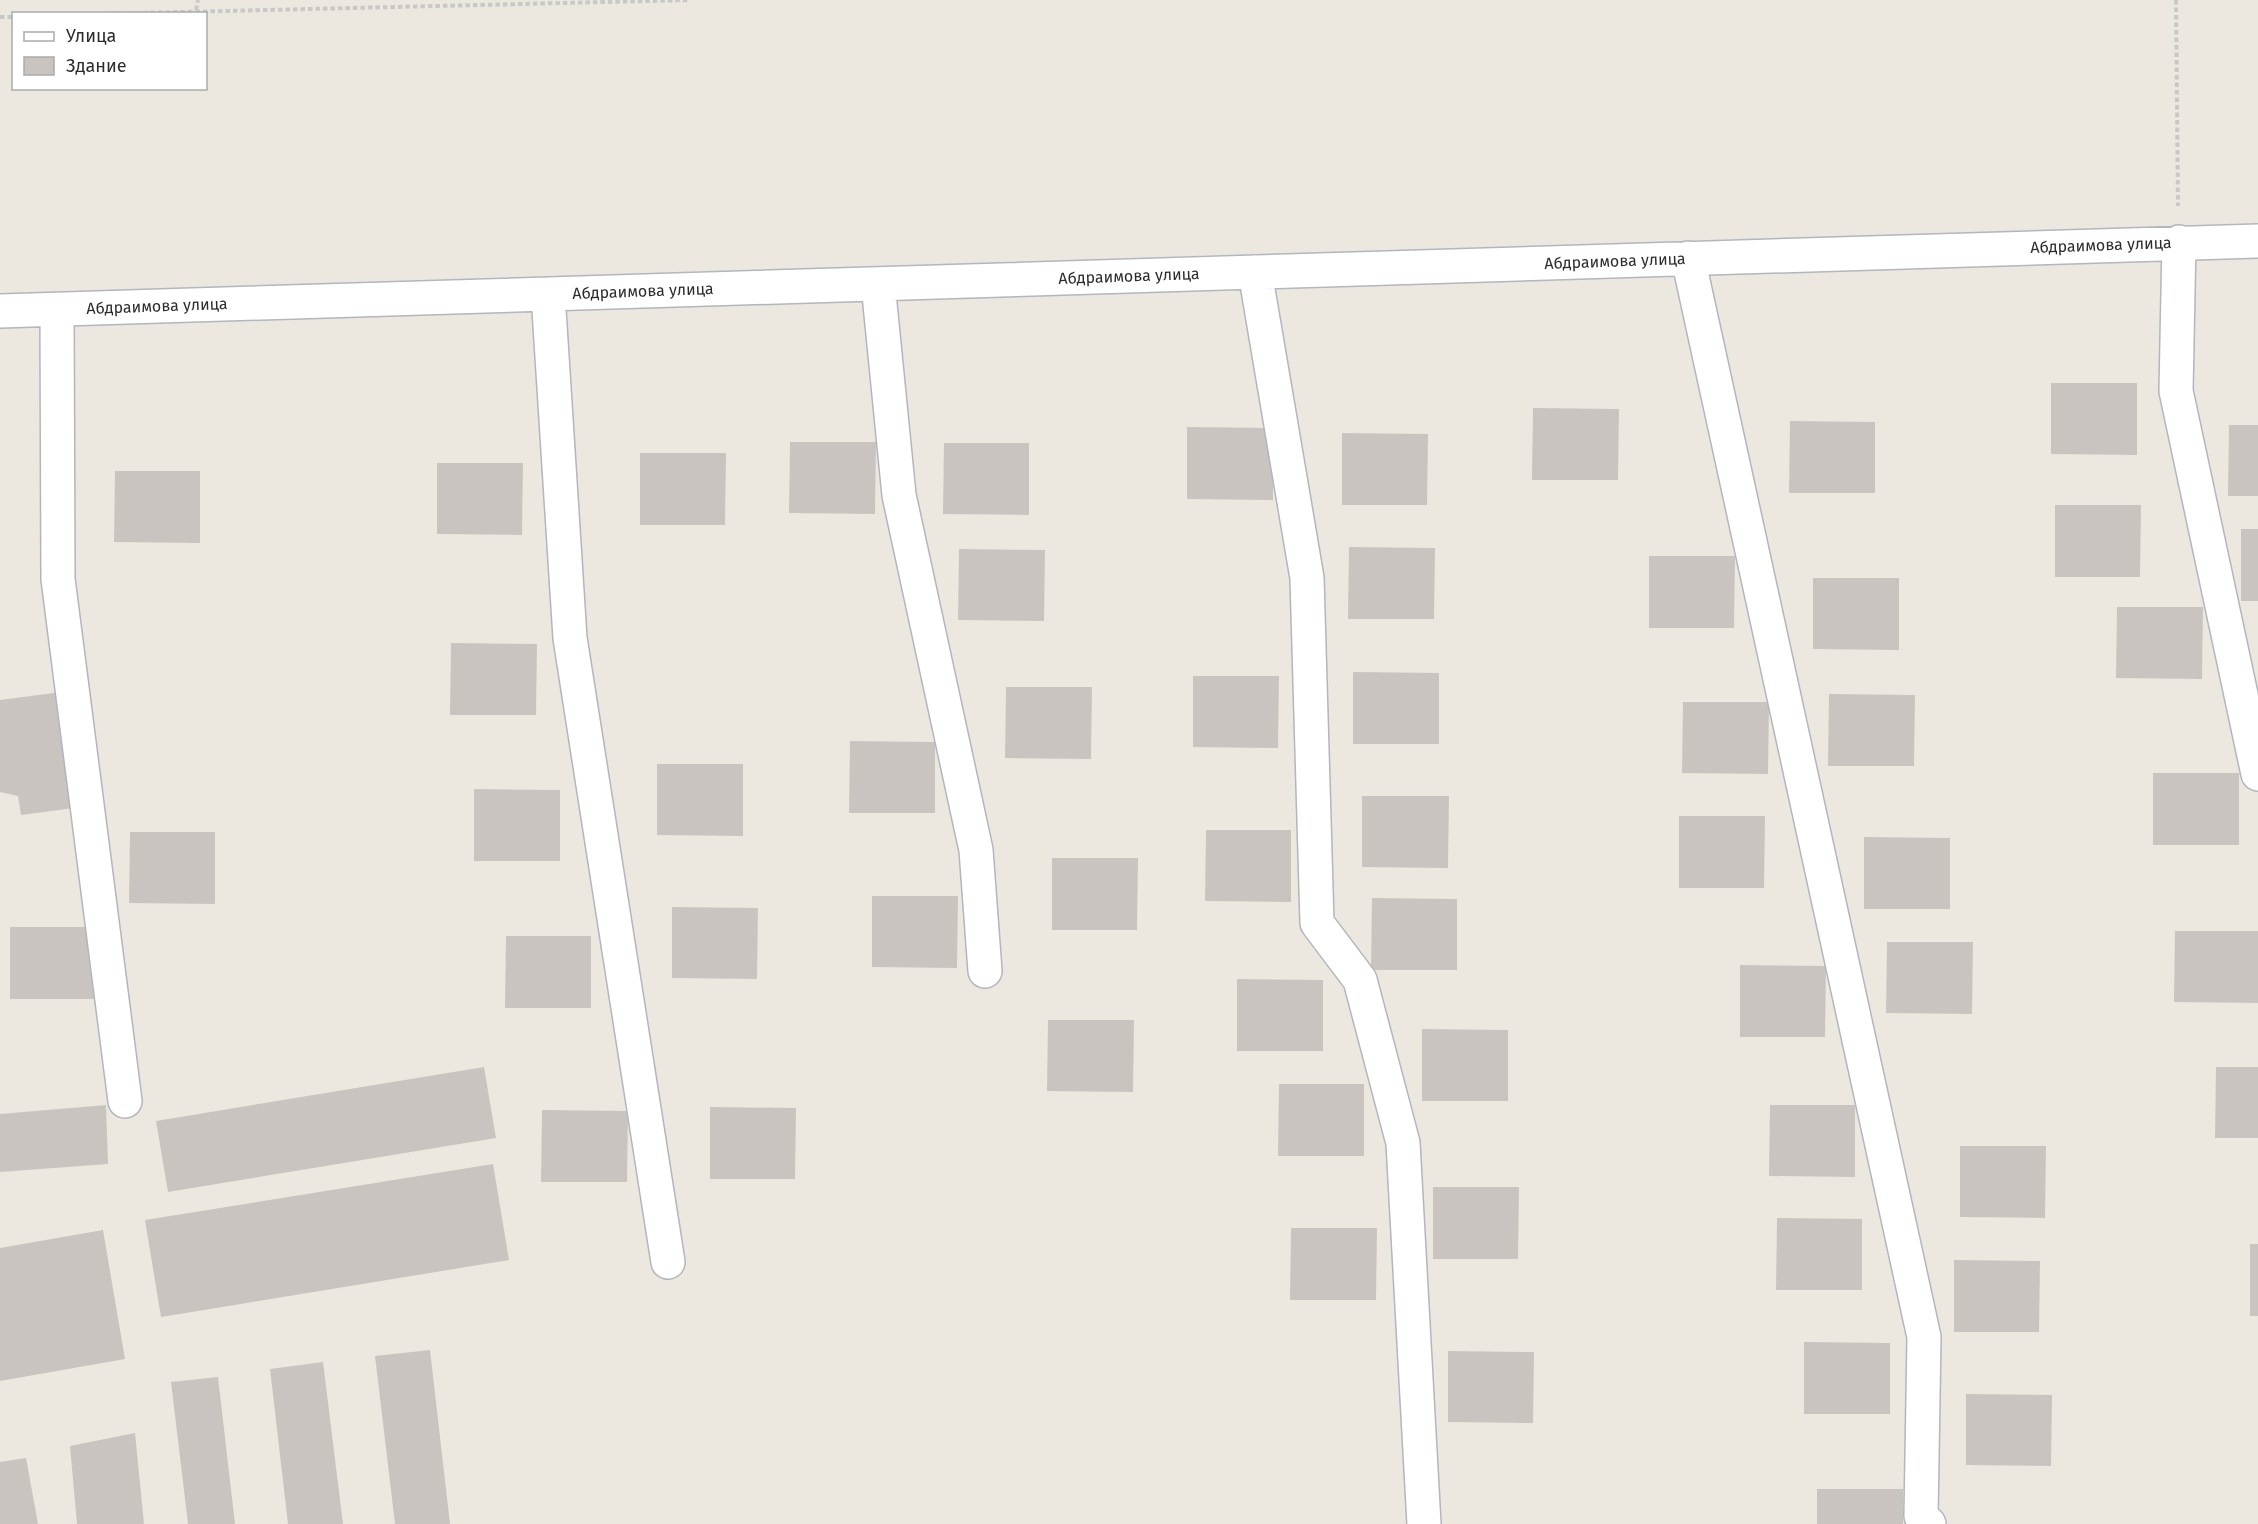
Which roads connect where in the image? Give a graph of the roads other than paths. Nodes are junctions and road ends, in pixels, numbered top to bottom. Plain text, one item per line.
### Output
1 (2258, 241) edge
2 (2179, 242) junction
3 (1688, 258) junction
4 (1255, 273) junction
5 (878, 284) junction
6 (548, 294) junction
7 (57, 310) junction
8 (0, 311) edge
9 (2258, 774) edge
10 (985, 971) dead end
11 (124, 1101) dead end
12 (668, 1262) dead end
13 (1424, 1524) edge
14 (1929, 1524) edge

1 - 2 street, Абдраимова улица
2 - 3 street, Абдраимова улица
2 - 9 street
3 - 4 street, Абдраимова улица
3 - 14 street
4 - 5 street, Абдраимова улица
4 - 13 street
5 - 6 street, Абдраимова улица
5 - 10 street
6 - 7 street, Абдраимова улица
6 - 12 street
7 - 8 street, Абдраимова улица
7 - 11 street

